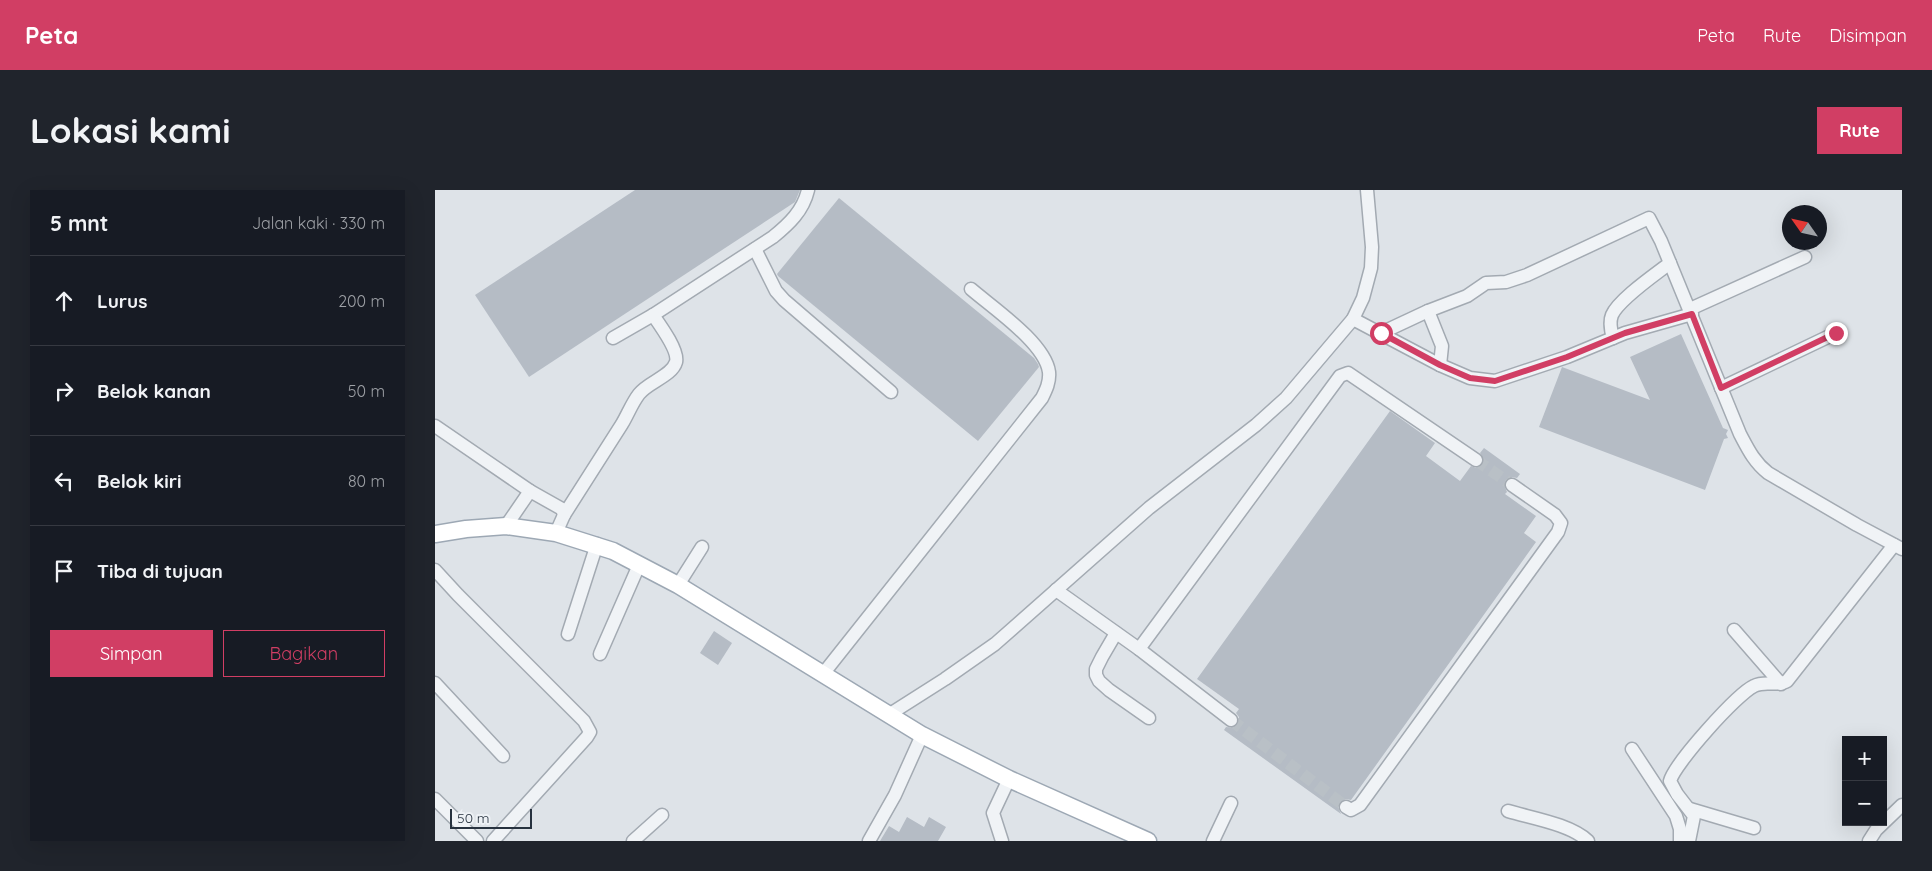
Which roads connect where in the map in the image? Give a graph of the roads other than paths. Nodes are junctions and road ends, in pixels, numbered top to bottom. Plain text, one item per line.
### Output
1 (808, 190) edge
2 (1367, 190) edge
3 (755, 249) junction
4 (1805, 257) dead end
5 (1670, 263) junction
6 (971, 289) dead end
7 (1427, 311) junction
8 (1691, 312) junction
9 (653, 315) junction
10 (1353, 318) junction
11 (1381, 333) junction
12 (1836, 333) dead end
13 (613, 338) dead end
14 (1613, 338) junction
15 (1440, 365) junction
16 (1721, 388) junction
17 (891, 392) dead end
18 (435, 426) edge
19 (1476, 460) tunnel mouth
20 (1512, 485) tunnel mouth
21 (531, 491) junction
22 (564, 514) junction
23 (506, 526) junction
24 (556, 533) junction
25 (435, 534) edge
26 (597, 544) junction
27 (702, 547) dead end
28 (1898, 547) edge
29 (639, 564) junction
30 (435, 570) edge
31 (679, 585) junction
32 (1056, 590) junction
33 (1734, 630) dead end
34 (1116, 633) junction
35 (568, 634) dead end
36 (1139, 649) junction
37 (600, 654) dead end
38 (823, 674) junction
39 (435, 684) edge
40 (1781, 684) junction
41 (890, 714) junction
42 (1149, 718) dead end
43 (1231, 720) tunnel mouth
44 (922, 735) junction
45 (1632, 749) dead end
46 (503, 756) dead end
47 (1009, 778) junction
48 (435, 799) edge
49 (1231, 803) dead end
50 (1902, 806) edge
51 (1346, 807) dead end
52 (1690, 809) junction
53 (1508, 811) dead end
54 (662, 815) dead end
55 (1754, 828) dead end
56 (477, 841) edge
57 (493, 841) edge
58 (633, 841) edge
59 (869, 841) edge
60 (1002, 841) edge
61 (1148, 841) edge
62 (1213, 841) edge
63 (1587, 841) edge
64 (1679, 841) edge
65 (1689, 841) edge
66 (1869, 841) edge

1 - 3 street
2 - 10 street
3 - 9 street
3 - 17 street
4 - 8 street
5 - 7 street
5 - 8 street
5 - 14 street
6 - 38 street
7 - 11 street
7 - 15 street
8 - 14 street
8 - 16 street
9 - 13 street
9 - 22 street
10 - 11 street
10 - 32 street
11 - 15 street
12 - 16 street
14 - 15 street
16 - 28 street
18 - 21 street
19 - 36 street
20 - 51 street
21 - 22 street
21 - 23 street
22 - 24 street
23 - 24 main road
23 - 25 main road
24 - 26 main road
26 - 29 main road
26 - 35 street
27 - 31 street
28 - 40 street
29 - 31 main road
29 - 37 street
30 - 57 street
31 - 38 main road
32 - 34 street
32 - 41 street
33 - 40 street
34 - 36 street
34 - 42 street
36 - 43 street
38 - 41 main road
39 - 46 street
40 - 52 street
41 - 44 main road
44 - 47 main road
44 - 59 street
45 - 64 street
47 - 60 street
47 - 61 main road
48 - 56 street
49 - 62 street
50 - 66 street
52 - 55 street
52 - 65 street
53 - 63 street
54 - 58 street

